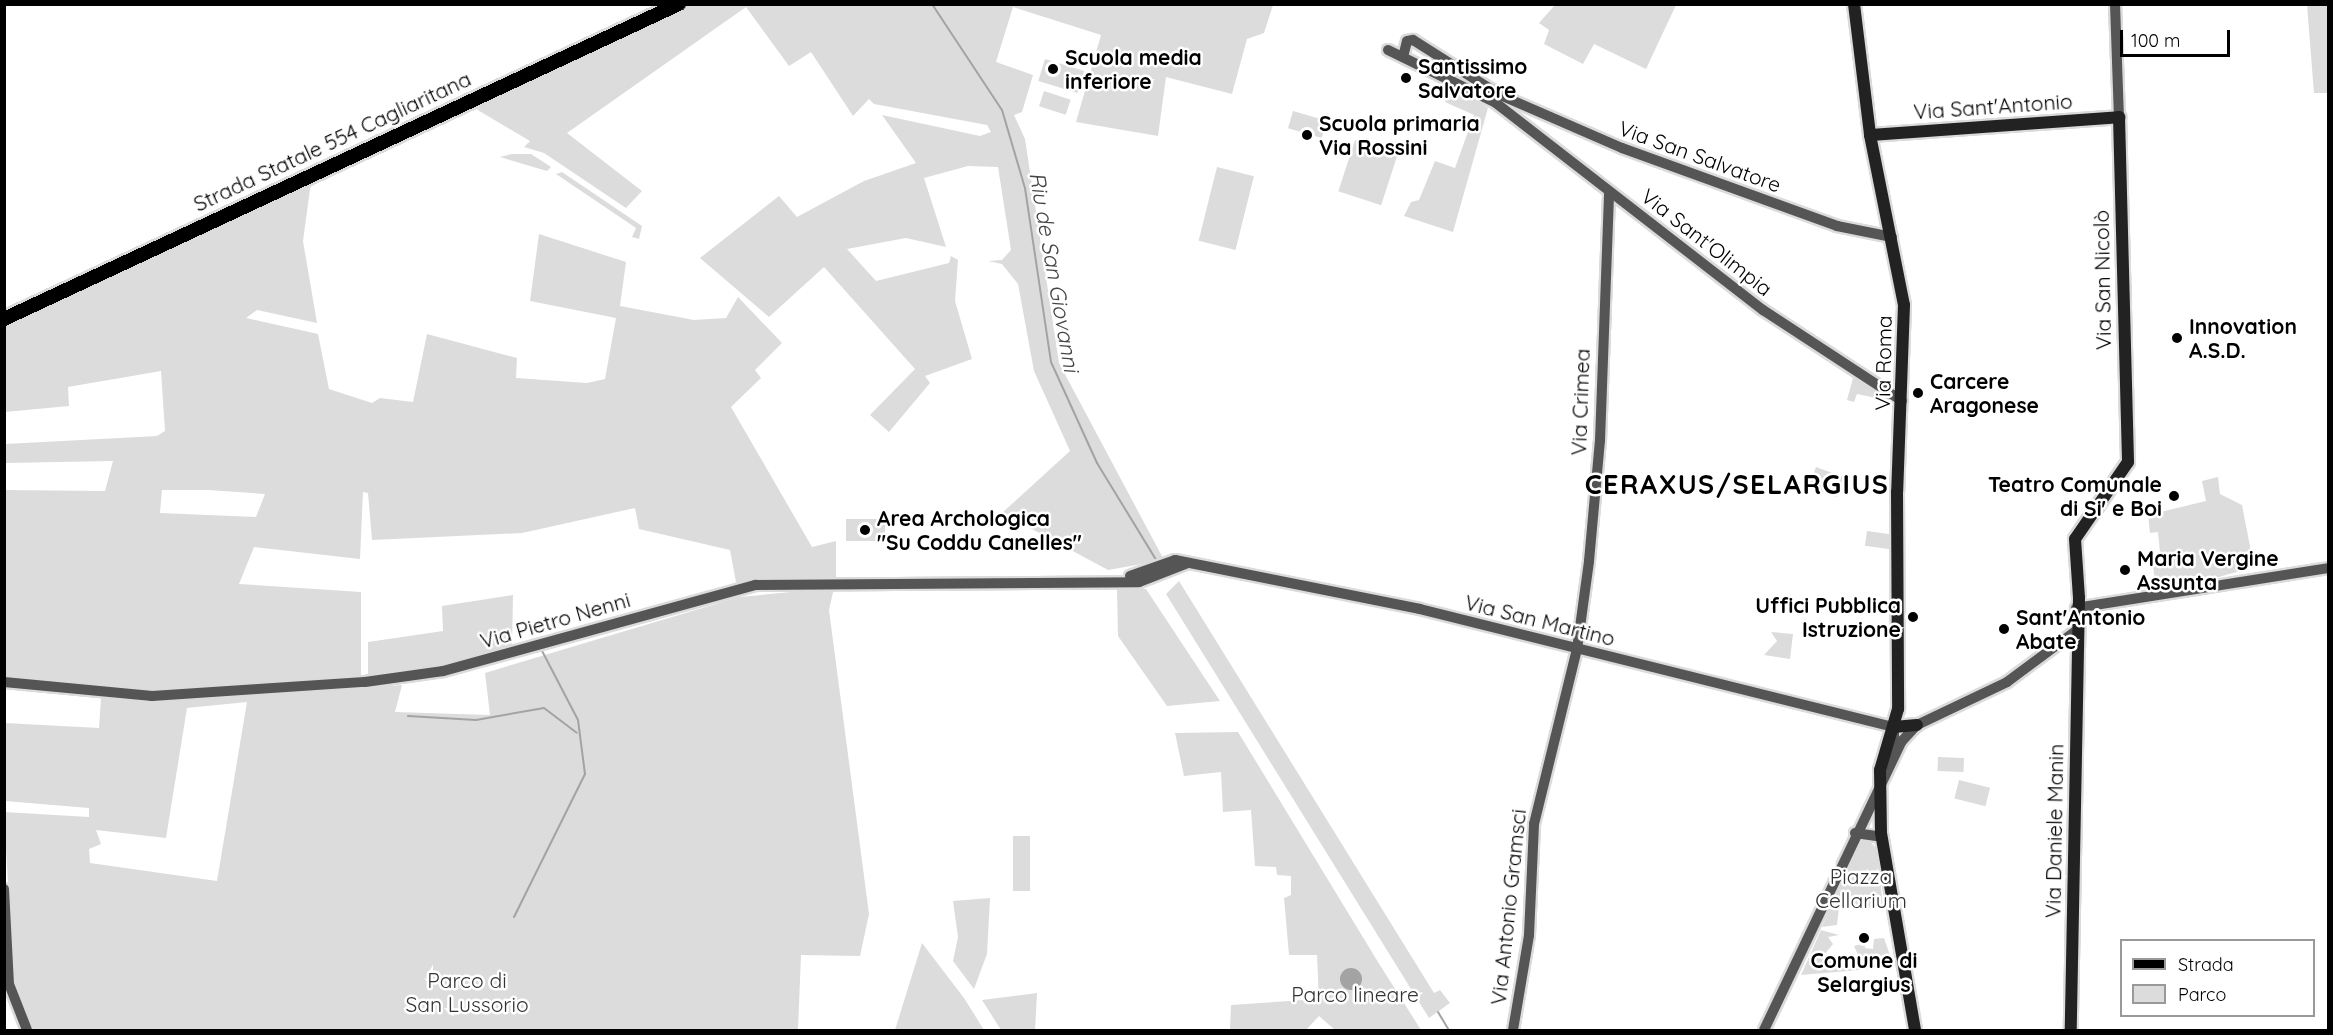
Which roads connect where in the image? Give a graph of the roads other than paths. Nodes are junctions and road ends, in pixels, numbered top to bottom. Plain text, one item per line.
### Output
1 (661, 4) edge
2 (680, 4) edge
3 (1854, 4) edge
4 (2115, 4) edge
5 (1407, 41) junction
6 (1403, 57) junction
7 (1498, 99) junction
8 (2119, 117) junction
9 (1870, 135) junction
10 (1609, 192) junction
11 (1893, 237) junction
12 (4, 308) edge
13 (4, 319) edge
14 (1902, 401) junction
15 (2075, 539) joint
16 (1176, 564) joint
17 (2328, 568) edge
18 (2076, 608) junction
19 (2076, 632) junction
20 (1576, 649) junction
21 (6, 683) edge
22 (1917, 725) junction
23 (1894, 727) junction
24 (1894, 755) junction
25 (1883, 778) junction
26 (1861, 821) junction
27 (1882, 832) junction
28 (1855, 833) junction
29 (4, 888) edge
30 (27, 1030) edge
31 (1514, 1030) edge
32 (1764, 1030) edge
33 (1915, 1030) edge
34 (2071, 1030) edge

1 - 12 main road, Strada Statale 554 Cagliaritana
2 - 13 main road, Strada Statale 554 Cagliaritana
3 - 9 main road, Via Roma
4 - 8 street, Via San Nicolò
5 - 6 street
5 - 6 street
5 - 7 street
6 - 7 street
7 - 10 street, Via Sant'Olimpia
7 - 11 street, Via San Salvatore
8 - 9 main road, Via Sant'Antonio
8 - 15 main road, Via San Nicolò
9 - 11 main road, Via Roma
10 - 14 street, Via Sant'Olimpia
10 - 20 street, Via Crimea
11 - 14 main road, Via Roma
14 - 23 main road, Via Roma
15 - 18 main road, Via Daniele Manin
16 - 20 street, Via San Martino
16 - 21 street, Via Pietro Nenni
17 - 18 street
18 - 19 main road, Via Daniele Manin
19 - 22 street
19 - 34 main road, Via Daniele Manin
20 - 23 street, Via San Martino
20 - 31 street, Via Antonio Gramsci
22 - 23 main road
22 - 24 street
23 - 24 street
23 - 25 main road, Via Roma
24 - 25 street
25 - 26 street
25 - 27 main road, Via Roma
26 - 27 street
26 - 28 street
27 - 28 street
27 - 33 main road, Via Roma
28 - 32 street
29 - 30 street

